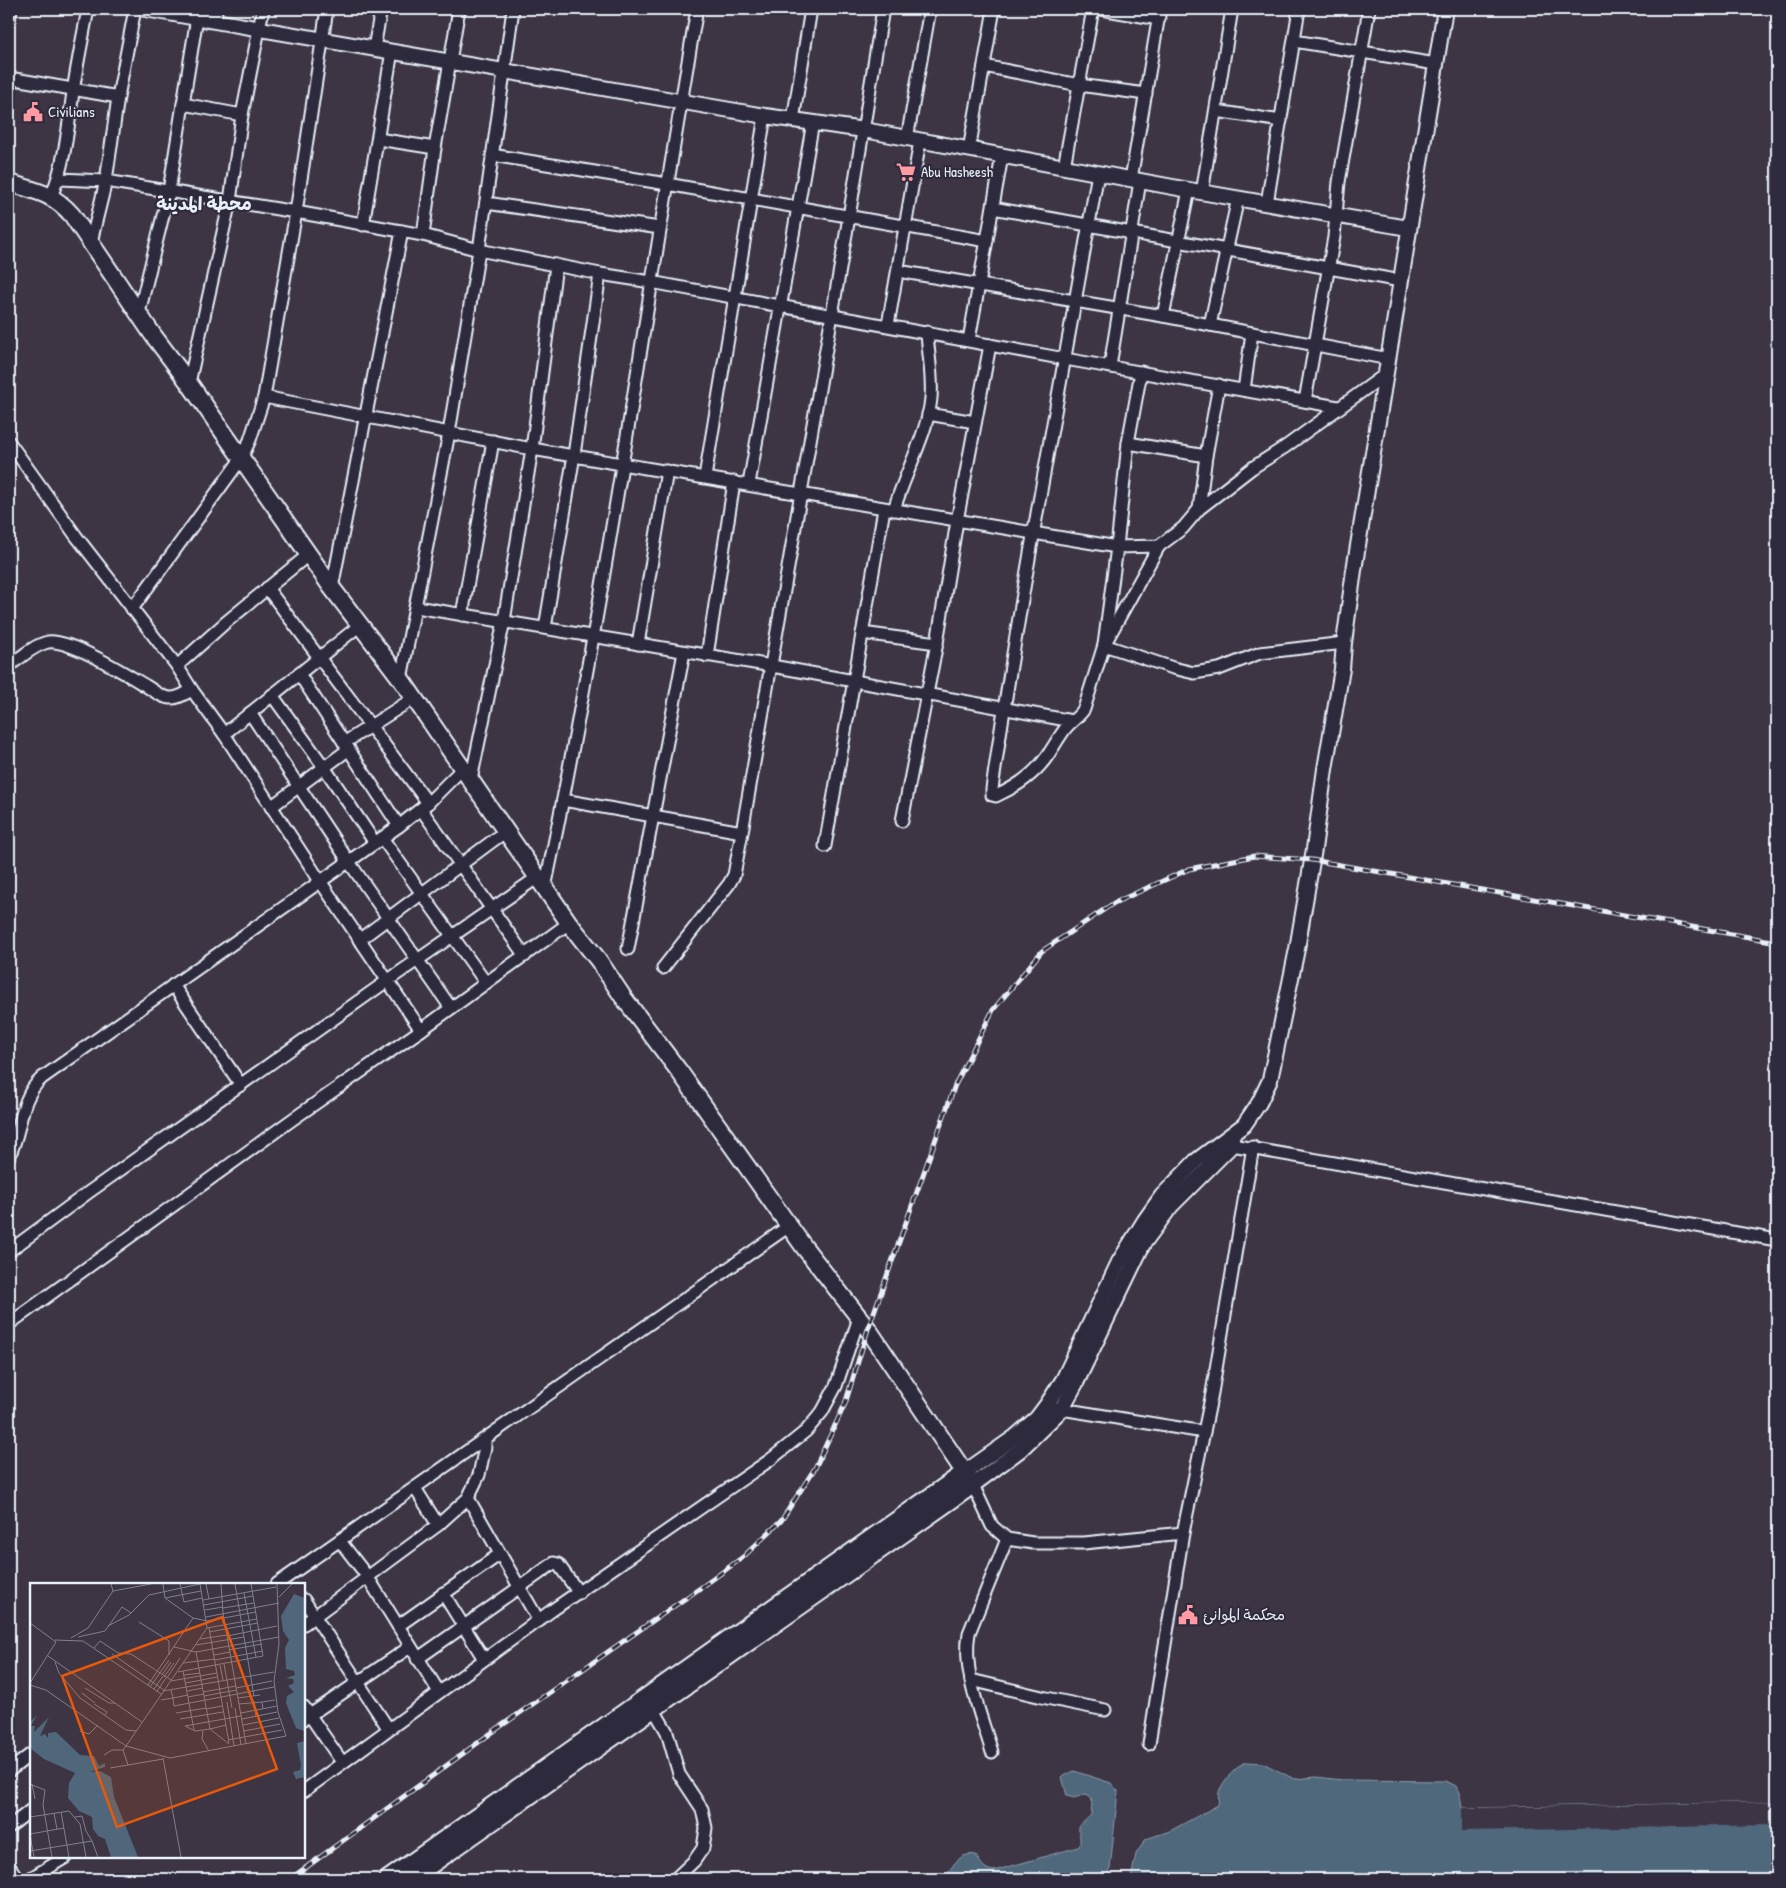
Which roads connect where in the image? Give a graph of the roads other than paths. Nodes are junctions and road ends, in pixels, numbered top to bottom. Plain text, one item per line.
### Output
1 (11, 9) edge
2 (88, 9) edge
3 (135, 9) edge
4 (145, 9) edge
5 (262, 9) edge
6 (327, 9) edge
7 (381, 9) edge
8 (459, 9) edge
9 (513, 9) edge
10 (697, 9) edge
11 (811, 9) edge
12 (883, 9) edge
13 (930, 9) edge
14 (994, 9) edge
15 (1092, 9) edge
16 (1101, 9) edge
17 (1232, 9) edge
18 (1299, 9) edge
19 (1369, 9) edge
20 (1445, 9) edge
21 (1160, 14) edge
22 (216, 15) edge
23 (198, 17) junction
24 (9, 21) edge
25 (259, 28) junction
26 (322, 39) junction
27 (1294, 41) junction
28 (374, 48) junction
29 (392, 51) junction
30 (1362, 52) junction
31 (450, 61) junction
32 (1436, 64) junction
33 (984, 66) junction
34 (503, 70) junction
35 (9, 78) edge
36 (1079, 85) junction
37 (73, 89) junction
38 (1146, 94) junction
39 (118, 97) junction
40 (681, 100) junction
41 (183, 104) junction
42 (1216, 111) junction
43 (242, 115) junction
44 (765, 116) junction
45 (793, 120) junction
46 (1281, 120) junction
47 (813, 122) junction
48 (864, 130) junction
49 (378, 139) junction
50 (914, 140) junction
51 (435, 148) junction
52 (968, 150) junction
53 (492, 155) junction
54 (1002, 156) junction
55 (1064, 167) junction
56 (1098, 174) junction
57 (59, 179) junction
58 (1136, 180) junction
59 (106, 181) junction
60 (9, 183) edge
61 (667, 184) junction
62 (170, 191) junction
63 (1196, 191) junction
64 (51, 197) junction
65 (1238, 198) junction
66 (752, 199) junction
67 (230, 201) junction
68 (486, 203) junction
69 (1267, 204) junction
70 (797, 208) junction
71 (993, 208) junction
72 (296, 212) junction
73 (1336, 215) junction
74 (849, 217) junction
75 (363, 225) junction
76 (1089, 226) junction
77 (905, 227) junction
78 (660, 228) junction
79 (1408, 228) junction
80 (402, 231) junction
81 (1133, 234) junction
82 (423, 235) junction
83 (987, 241) junction
84 (91, 242) junction
85 (1179, 242) junction
86 (479, 250) junction
87 (1226, 250) junction
88 (556, 266) junction
89 (1328, 269) junction
90 (898, 271) junction
91 (600, 274) junction
92 (1401, 281) junction
93 (651, 282) junction
94 (979, 286) junction
95 (735, 298) junction
96 (1076, 301) junction
97 (780, 306) junction
98 (1120, 309) junction
99 (139, 313) junction
100 (832, 315) junction
101 (1163, 316) junction
102 (888, 325) junction
103 (1210, 326) junction
104 (927, 332) junction
105 (1252, 333) junction
106 (969, 340) junction
107 (990, 345) junction
108 (1315, 345) junction
109 (1065, 359) junction
110 (1389, 359) junction
111 (1110, 366) junction
112 (1141, 372) junction
113 (1386, 374) junction
114 (189, 383) junction
115 (1219, 385) junction
116 (1244, 390) junction
117 (264, 398) junction
118 (1305, 401) junction
119 (1338, 407) junction
120 (928, 414) junction
121 (366, 418) junction
122 (975, 422) junction
123 (449, 432) junction
124 (493, 441) junction
125 (9, 442) edge
126 (1128, 443) junction
127 (532, 449) junction
128 (574, 455) junction
129 (1206, 456) junction
130 (241, 459) junction
131 (622, 463) junction
132 (667, 471) junction
133 (705, 477) junction
134 (734, 482) junction
135 (749, 484) junction
136 (800, 493) junction
137 (889, 509) junction
138 (1198, 509) junction
139 (957, 521) junction
140 (1033, 532) junction
141 (1159, 546) junction
142 (1117, 547) junction
143 (308, 555) junction
144 (268, 588) junction
145 (332, 588) junction
146 (416, 607) junction
147 (132, 609) junction
148 (462, 616) junction
149 (504, 621) junction
150 (360, 625) junction
151 (545, 628) junction
152 (862, 633) junction
153 (592, 636) junction
154 (937, 643) junction
155 (1344, 643) junction
156 (638, 644) junction
157 (1104, 644) junction
158 (684, 652) junction
159 (707, 656) junction
160 (320, 657) junction
161 (9, 666) edge
162 (177, 666) junction
163 (772, 666) junction
164 (298, 674) junction
165 (401, 679) junction
166 (854, 680) junction
167 (192, 690) junction
168 (928, 694) junction
169 (272, 695) junction
170 (414, 698) junction
171 (1004, 707) junction
172 (250, 713) junction
173 (1072, 720) junction
174 (372, 727) junction
175 (224, 734) junction
176 (347, 746) junction
177 (324, 767) junction
178 (467, 774) junction
179 (298, 787) junction
180 (563, 800) junction
181 (425, 806) junction
182 (271, 807) junction
183 (654, 816) junction
184 (902, 821) dead end
185 (399, 826) junction
186 (506, 831) junction
187 (742, 832) junction
188 (379, 840) junction
189 (825, 846) dead end
190 (349, 862) junction
191 (461, 864) junction
192 (320, 881) junction
193 (541, 883) junction
194 (422, 894) junction
195 (492, 908) junction
196 (389, 918) junction
197 (569, 923) junction
198 (453, 936) junction
199 (359, 940) junction
200 (628, 948) dead end
201 (525, 956) junction
202 (418, 960) junction
203 (663, 968) dead end
204 (387, 981) junction
205 (486, 983) junction
206 (172, 985) junction
207 (451, 1008) junction
208 (421, 1030) junction
209 (241, 1085) junction
210 (1232, 1140) junction
211 (1253, 1148) junction
212 (9, 1156) edge
213 (789, 1226) junction
214 (1777, 1240) edge
215 (9, 1251) edge
216 (859, 1318) junction
217 (9, 1324) edge
218 (1046, 1406) junction
219 (1061, 1410) junction
220 (1204, 1432) junction
221 (485, 1439) junction
222 (969, 1479) junction
223 (415, 1488) junction
224 (468, 1498) junction
225 (438, 1525) junction
226 (1182, 1533) junction
227 (1007, 1539) junction
228 (340, 1541) junction
229 (500, 1554) junction
230 (367, 1576) junction
231 (291, 1580) edge
232 (519, 1586) junction
233 (579, 1592) junction
234 (444, 1593) junction
235 (305, 1602) edge
236 (314, 1615) junction
237 (539, 1620) junction
238 (305, 1623) edge
239 (398, 1626) junction
240 (464, 1626) junction
241 (410, 1647) junction
242 (417, 1659) junction
243 (484, 1660) junction
244 (971, 1680) junction
245 (358, 1682) junction
246 (439, 1692) junction
247 (650, 1703) junction
248 (1105, 1710) dead end
249 (306, 1714) edge
250 (388, 1728) junction
251 (1149, 1744) dead end
252 (992, 1752) dead end
253 (29, 1760) edge
254 (342, 1762) junction
255 (9, 1771) edge
256 (305, 1790) edge
257 (30, 1811) edge
258 (9, 1827) edge
259 (64, 1858) edge
260 (9, 1866) edge
261 (18, 1879) edge
262 (28, 1879) edge
263 (388, 1879) edge
264 (411, 1879) edge
265 (675, 1879) edge

1 - 24 street
2 - 37 street
3 - 39 street
4 - 23 street
5 - 25 street
6 - 26 street
7 - 28 street
8 - 31 street
9 - 34 street
10 - 40 street
11 - 45 street
12 - 48 street
13 - 50 street
14 - 33 street
15 - 36 street
16 - 21 street
17 - 42 street
18 - 27 street
19 - 30 street
20 - 32 street
21 - 38 street
22 - 23 street
22 - 25 street
23 - 41 street
25 - 26 street
25 - 43 street
26 - 28 street
26 - 72 street
27 - 30 street
27 - 46 street
28 - 29 street
29 - 31 street
29 - 49 street
30 - 32 street
30 - 73 street
31 - 34 street
31 - 51 street
32 - 79 street
33 - 36 street
33 - 52 street
34 - 40 street
34 - 53 street
35 - 37 street
36 - 38 street
36 - 55 street
37 - 39 street
37 - 57 street
38 - 58 street
39 - 59 street
40 - 44 street
40 - 61 street
41 - 43 street
41 - 62 street
42 - 46 street
42 - 63 street
43 - 67 street
44 - 45 street
44 - 66 street
45 - 47 street
46 - 69 street
47 - 48 street
47 - 70 street
48 - 50 street
48 - 74 street
49 - 51 street
49 - 75 street
50 - 52 street
50 - 77 street
51 - 82 street
52 - 54 street
53 - 61 street
53 - 68 street
54 - 55 street
54 - 71 street
55 - 56 street
56 - 58 street
56 - 76 street
57 - 59 street
57 - 64 street
58 - 63 street
58 - 81 street
59 - 62 street
59 - 84 street
60 - 64 main road
61 - 66 street
61 - 78 street
62 - 67 street
62 - 99 street
63 - 65 street
63 - 85 street
64 - 84 main road
65 - 69 street
65 - 87 street
66 - 70 street
66 - 95 street
67 - 72 street
67 - 114 street
68 - 78 street
68 - 86 street
69 - 73 street
70 - 74 street
70 - 97 street
71 - 76 street
71 - 83 street
72 - 75 street
72 - 117 street
73 - 79 street
73 - 89 street
74 - 77 street
74 - 100 street
75 - 80 street
76 - 81 street
76 - 96 street
77 - 83 street
77 - 90 street
78 - 93 street
79 - 92 street
80 - 82 street
80 - 121 street
81 - 85 street
81 - 98 street
82 - 86 street
83 - 94 street
84 - 99 main road
85 - 87 street
85 - 101 street
86 - 88 street
86 - 123 street
87 - 89 street
87 - 103 street
88 - 91 street
88 - 127 street
89 - 92 street
89 - 108 street
90 - 94 street
90 - 102 street
91 - 93 street
91 - 128 street
92 - 110 street
93 - 95 street
93 - 131 street
94 - 96 street
94 - 106 street
95 - 97 street
95 - 133 street
96 - 98 street
96 - 109 street
97 - 100 street
97 - 135 street
98 - 101 street
98 - 111 street
99 - 114 main road
100 - 102 street
100 - 136 street
101 - 103 street
102 - 104 street
103 - 105 street
104 - 106 street
104 - 120 street
105 - 108 street
105 - 116 street
106 - 107 street
107 - 109 street
107 - 122 street
108 - 110 street
108 - 118 street
109 - 111 street
109 - 140 street
110 - 113 street
111 - 112 street
112 - 115 street
112 - 126 street
113 - 119 street
113 - 155 street
114 - 130 main road
115 - 116 street
115 - 129 street
116 - 118 street
117 - 121 street
117 - 130 street
118 - 119 street
119 - 138 street
120 - 122 street
120 - 137 street
121 - 123 street
121 - 145 street
122 - 139 street
123 - 124 street
123 - 146 street
124 - 127 street
124 - 148 street
125 - 147 street
126 - 129 street
126 - 142 street
127 - 128 street
127 - 149 street
128 - 131 street
128 - 151 street
129 - 138 street
130 - 143 main road
130 - 147 street
131 - 132 street
131 - 153 street
132 - 133 street
132 - 156 street
133 - 134 street
134 - 135 street
134 - 159 street
135 - 136 street
136 - 137 street
136 - 163 street
137 - 139 street
137 - 152 street
138 - 141 street
139 - 140 street
139 - 154 street
140 - 142 street
140 - 171 street
141 - 142 street
141 - 157 street
142 - 157 street
143 - 144 street
143 - 145 main road
144 - 160 street
144 - 162 street
145 - 150 main road
146 - 148 street
146 - 165 street
147 - 162 street
148 - 149 street
149 - 151 street
149 - 178 street
150 - 160 street
150 - 165 main road
151 - 153 street
152 - 154 street
152 - 166 street
153 - 156 street
153 - 180 street
154 - 168 street
155 - 157 street
155 - 210 street
156 - 158 street
157 - 173 street
158 - 159 street
158 - 183 street
159 - 163 street
160 - 164 street
160 - 174 street
161 - 167 street
162 - 167 street
163 - 166 street
163 - 187 street
164 - 169 street
164 - 176 street
165 - 170 main road
166 - 168 street
166 - 189 street
167 - 175 street
168 - 171 street
168 - 184 street
169 - 172 street
169 - 177 street
170 - 174 street
170 - 178 main road
171 - 173 street
171 - 173 street
172 - 175 street
172 - 179 street
174 - 176 street
174 - 181 street
175 - 182 street
176 - 177 street
176 - 185 street
177 - 179 street
177 - 188 street
178 - 181 street
178 - 186 main road
179 - 182 street
179 - 190 street
180 - 183 street
180 - 193 street
181 - 185 street
181 - 191 street
182 - 192 street
183 - 187 street
183 - 200 street
185 - 188 street
186 - 191 street
186 - 193 main road
187 - 203 street
188 - 190 street
188 - 194 street
190 - 192 street
190 - 196 street
191 - 194 street
191 - 195 street
192 - 199 street
192 - 206 street
193 - 195 street
193 - 197 main road
194 - 196 street
194 - 198 street
195 - 198 street
195 - 201 street
196 - 199 street
196 - 202 street
197 - 201 street
197 - 213 main road
198 - 202 street
198 - 205 street
199 - 204 street
201 - 205 street
202 - 204 street
202 - 207 street
204 - 208 street
204 - 209 street
205 - 207 street
206 - 209 street
206 - 212 street
207 - 208 street
208 - 217 street
209 - 215 street
210 - 211 street
210 - 218 street
210 - 219 street
211 - 214 street
211 - 220 street
213 - 216 main road
213 - 221 street
216 - 222 main road
216 - 233 street
218 - 219 street
218 - 222 street
219 - 220 street
219 - 222 street
220 - 226 street
221 - 223 street
221 - 224 street
222 - 227 street
222 - 247 main road
223 - 225 street
223 - 228 street
224 - 225 street
224 - 229 street
225 - 230 street
226 - 227 street
226 - 251 street
227 - 244 street
228 - 230 street
228 - 231 street
229 - 232 street
229 - 234 street
230 - 236 street
230 - 239 street
232 - 233 street
232 - 237 street
232 - 240 street
233 - 237 street
234 - 239 street
234 - 240 street
235 - 236 street
236 - 238 street
236 - 245 street
237 - 243 street
239 - 241 street
240 - 242 street
240 - 243 street
241 - 242 street
241 - 245 street
242 - 246 street
243 - 246 street
244 - 248 street
244 - 252 street
245 - 249 street
245 - 250 street
246 - 250 street
247 - 263 main road
247 - 264 main road
247 - 265 street
249 - 254 street
250 - 254 street
253 - 255 street
254 - 256 street
257 - 258 street
259 - 262 street
260 - 261 street

